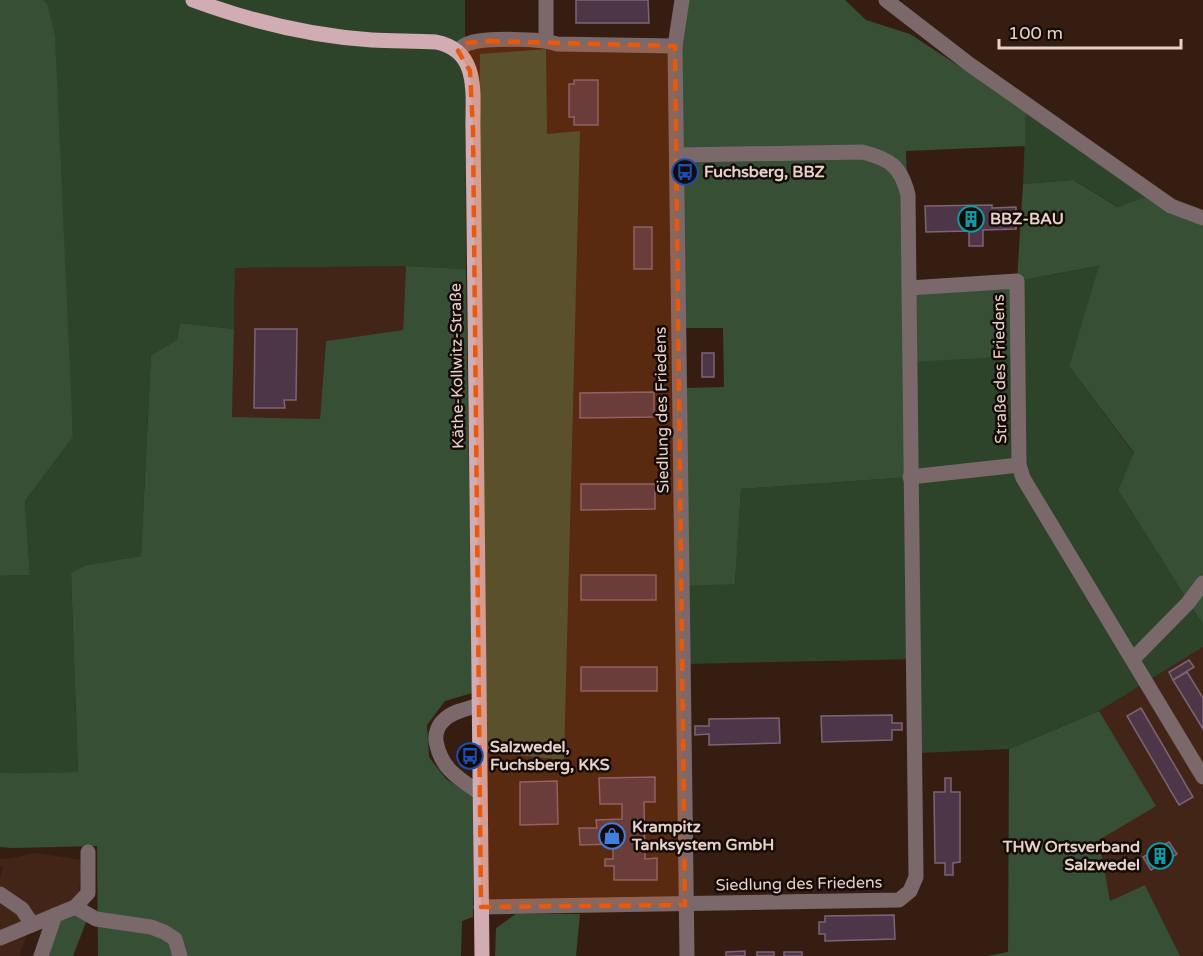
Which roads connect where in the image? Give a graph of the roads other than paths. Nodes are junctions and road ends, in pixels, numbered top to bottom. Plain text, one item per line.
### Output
1 (193, 0) edge
2 (546, 0) edge
3 (682, 0) edge
4 (886, 0) edge
5 (546, 40) junction
6 (675, 46) junction
7 (458, 51) junction
8 (678, 155) junction
9 (1203, 218) edge
10 (909, 288) junction
11 (1019, 465) junction
12 (910, 477) junction
13 (1203, 583) edge
14 (1133, 659) junction
15 (479, 705) junction
16 (1203, 777) edge
17 (480, 794) junction
18 (88, 852) dead end
19 (0, 894) edge
20 (685, 905) junction
21 (75, 907) junction
22 (481, 907) junction
23 (56, 915) junction
24 (32, 924) junction
25 (0, 938) edge
26 (41, 956) edge
27 (180, 956) edge
28 (482, 956) edge
29 (687, 956) edge

1 - 7 main road
2 - 5 street
3 - 6 street, Siedlung des Friedens
4 - 9 street
5 - 6 street
5 - 7 street
6 - 8 street, Siedlung des Friedens
7 - 15 main road, Käthe-Kollwitz-Straße
8 - 10 street
8 - 20 street, Siedlung des Friedens
10 - 11 street, Straße des Friedens
10 - 12 street
11 - 12 street, Straße des Friedens
11 - 14 street, Straße des Friedens
12 - 20 street, Siedlung des Friedens
13 - 14 street
14 - 16 street, Straße des Friedens
15 - 17 main road, Käthe-Kollwitz-Straße
15 - 17 street
17 - 22 main road, Käthe-Kollwitz-Straße
18 - 21 street
19 - 24 street
20 - 22 street, Siedlung des Friedens
20 - 29 street, Siedlung des Friedens
21 - 23 street
21 - 27 street
22 - 28 main road, Käthe-Kollwitz-Straße
23 - 24 street
23 - 26 street
24 - 25 street

